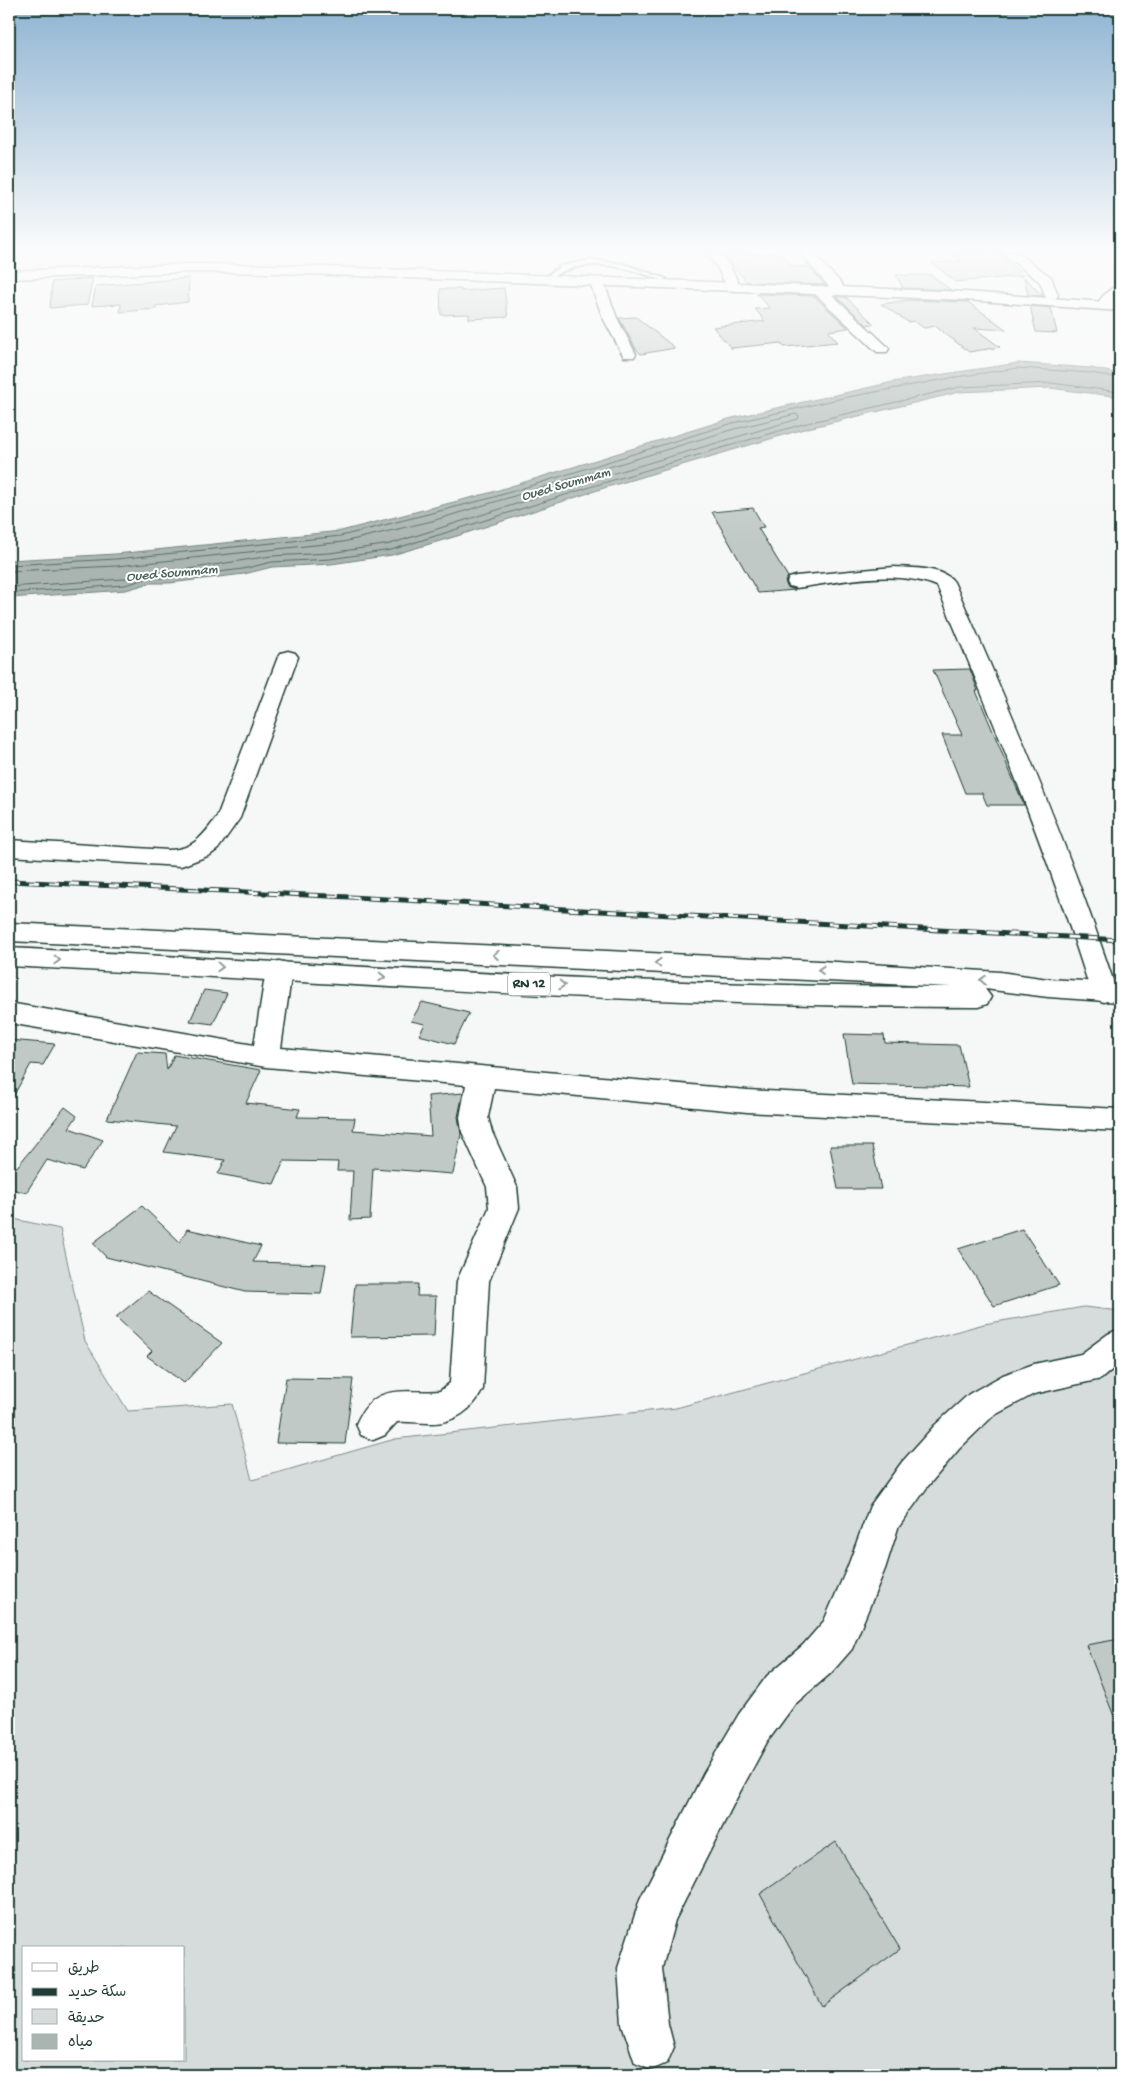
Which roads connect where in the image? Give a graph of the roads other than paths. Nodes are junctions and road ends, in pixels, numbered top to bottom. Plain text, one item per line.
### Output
1 (627, 349) edge
2 (630, 354) dead end
3 (796, 582) dead end
4 (288, 657) dead end
5 (9, 848) edge
6 (9, 932) edge
7 (9, 957) edge
8 (279, 970) junction
9 (1048, 988) junction
10 (1112, 992) edge
11 (9, 1013) edge
12 (266, 1057) junction
13 (482, 1077) junction
14 (1120, 1120) edge
15 (1120, 1344) edge
16 (374, 1424) dead end
17 (651, 2047) dead end

1 - 2 main road
3 - 10 main road
4 - 5 main road
9 -> 6 main road, RN 12
7 -> 8 main road, RN 12
8 -> 9 main road, RN 12
8 - 12 main road
9 - 10 main road, RN 12
11 - 12 main road
12 - 13 main road
13 - 14 main road
13 - 16 main road
15 - 17 main road

